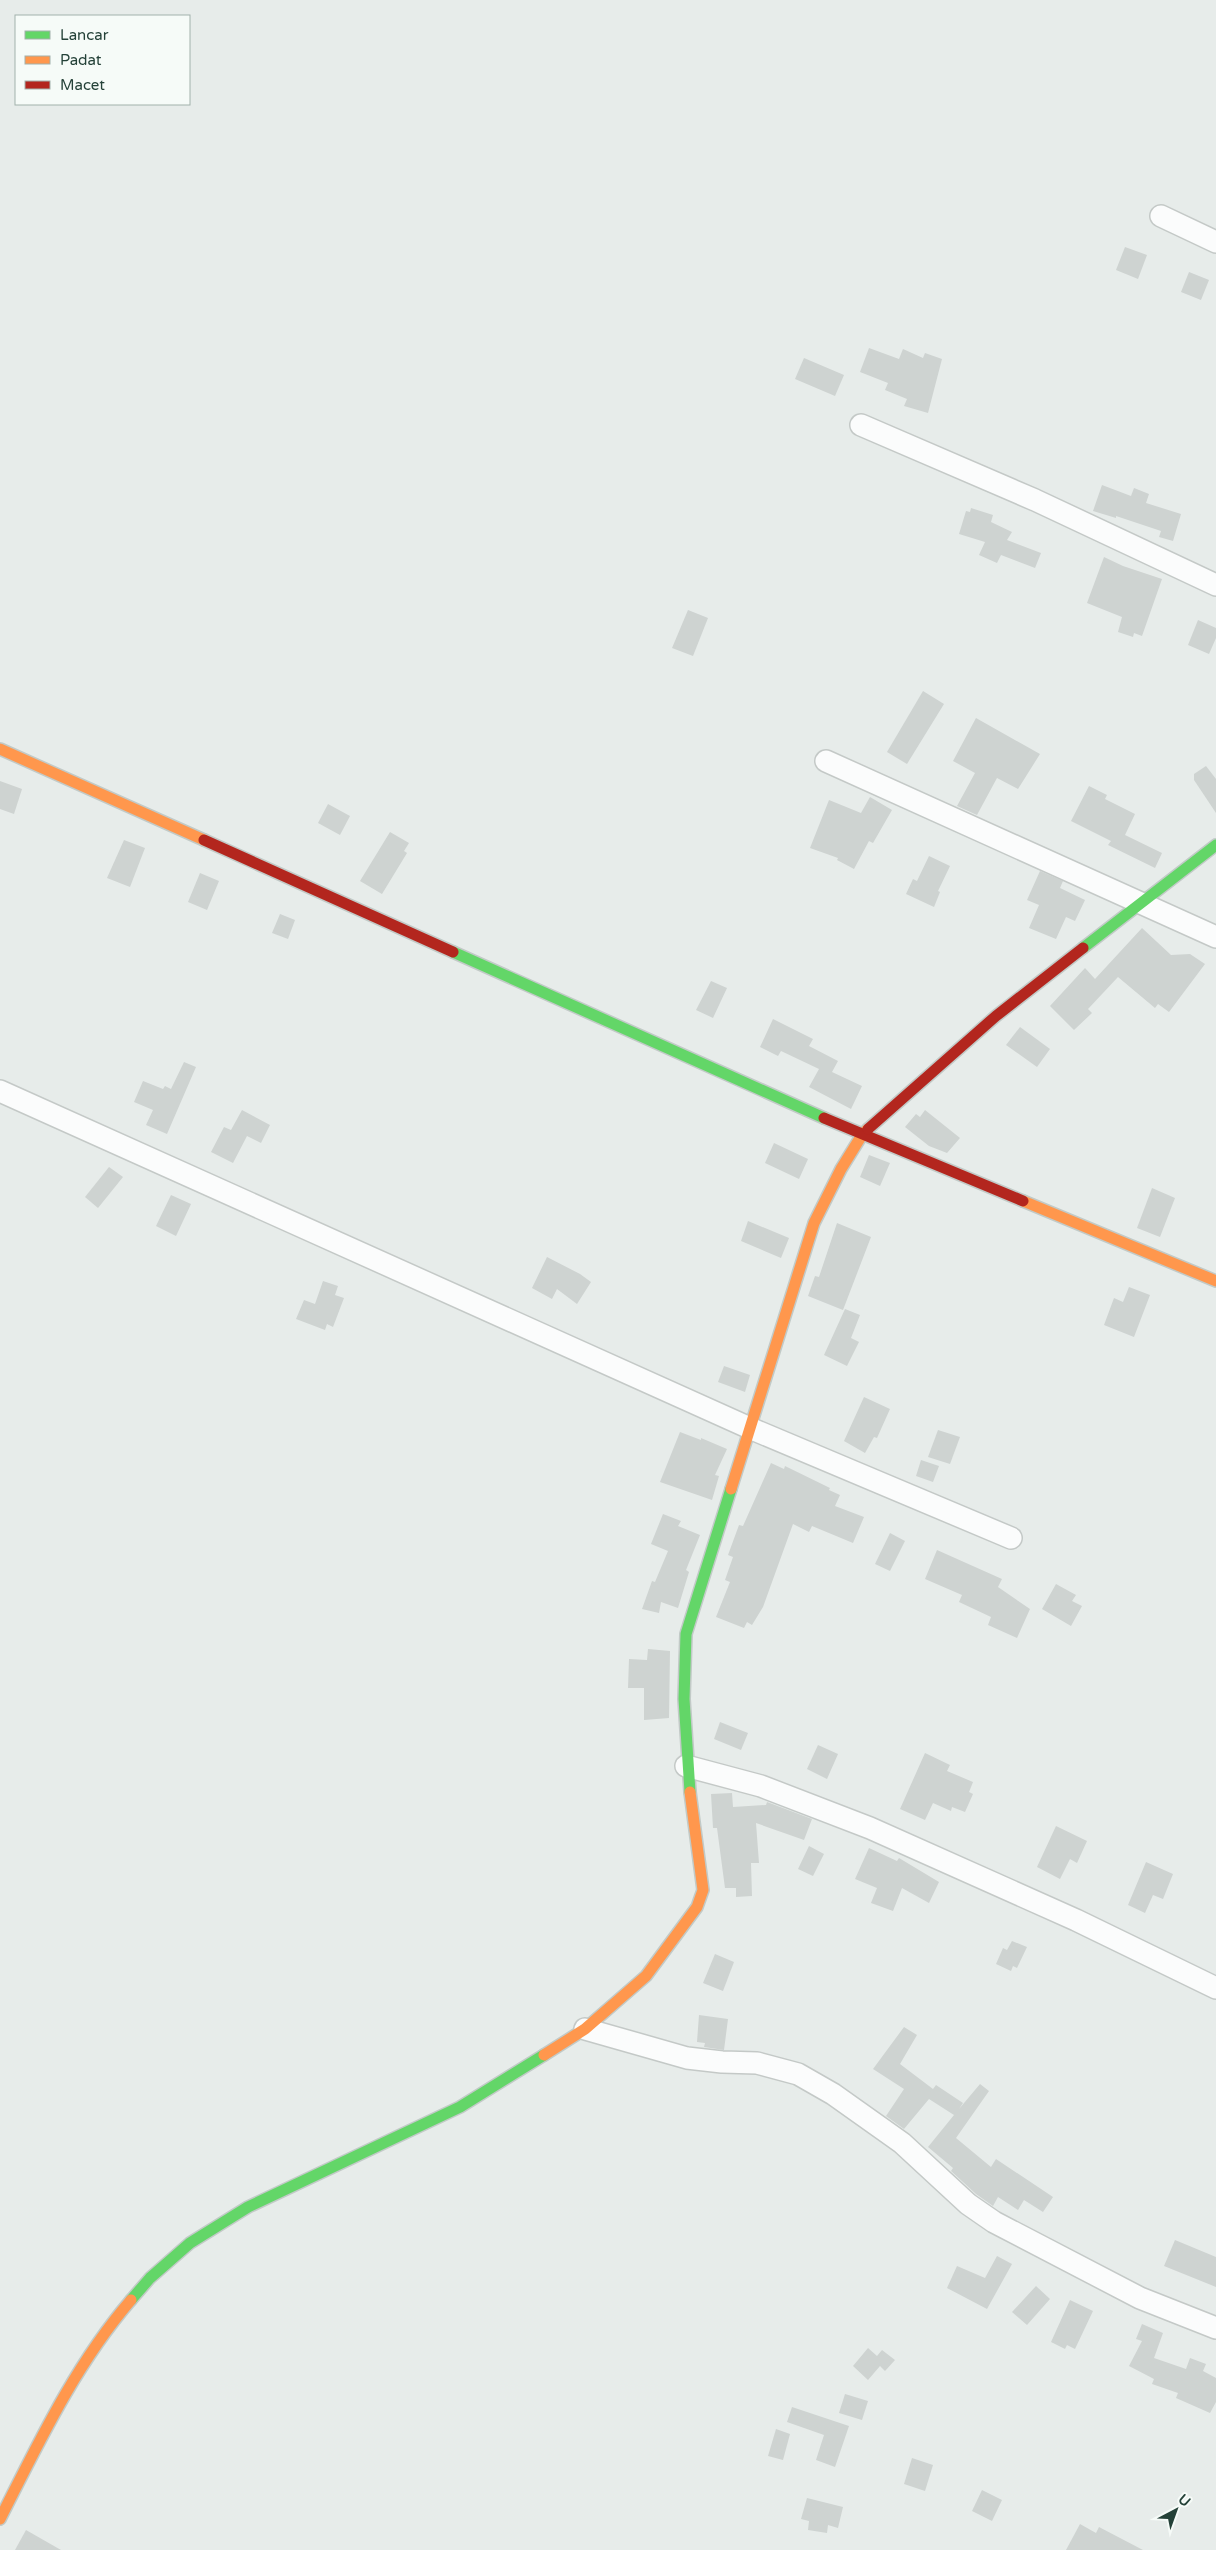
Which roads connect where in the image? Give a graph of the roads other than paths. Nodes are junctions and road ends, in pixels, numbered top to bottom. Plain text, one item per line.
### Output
1 (1161, 216) dead end
2 (1216, 242) edge
3 (861, 425) dead end
4 (1216, 585) edge
5 (0, 749) edge
6 (826, 761) dead end
7 (1216, 845) edge
8 (1140, 903) junction
9 (1216, 937) edge
10 (0, 1091) edge
11 (862, 1135) junction
12 (1216, 1280) edge
13 (752, 1429) junction
14 (1011, 1538) dead end
15 (686, 1766) junction
16 (1216, 1988) edge
17 (585, 2028) junction
18 (1216, 2328) edge
19 (0, 2519) edge

1 - 2 street
3 - 4 street
5 - 11 street
6 - 8 street
7 - 8 street
8 - 9 street
8 - 11 street
10 - 13 street
11 - 12 street
11 - 13 street
13 - 14 street
13 - 15 street
15 - 16 street
15 - 17 street
17 - 18 street
17 - 19 street

